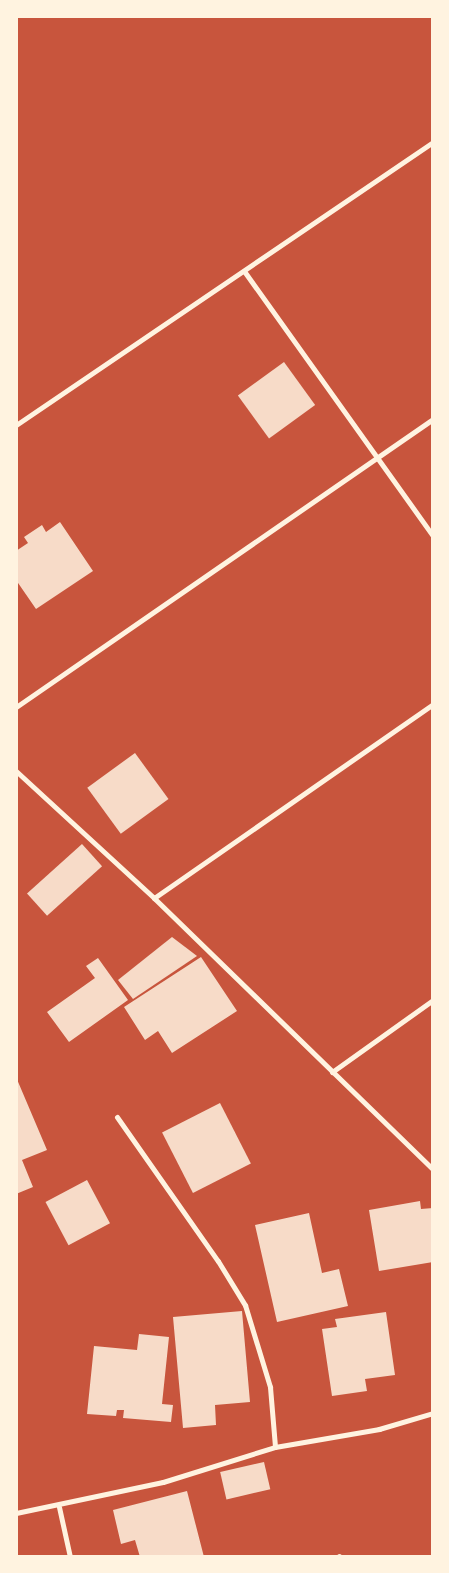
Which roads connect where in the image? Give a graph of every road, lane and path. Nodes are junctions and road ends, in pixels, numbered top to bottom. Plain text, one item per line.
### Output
1 (433, 142) edge
2 (244, 271) junction
3 (433, 419) edge
4 (16, 425) edge
5 (379, 459) junction
6 (433, 536) edge
7 (433, 704) edge
8 (16, 707) edge
9 (16, 771) edge
10 (154, 898) junction
11 (433, 1000) edge
12 (332, 1072) junction
13 (117, 1117) dead end
14 (433, 1169) edge
15 (433, 1413) edge
16 (276, 1447) junction
17 (59, 1506) junction
18 (16, 1513) edge
19 (70, 1557) edge

1 - 2 street
2 - 4 street
2 - 5 street
3 - 5 street
5 - 6 street
5 - 8 street
7 - 10 street
9 - 10 street
10 - 12 street
11 - 12 street
12 - 14 street
13 - 16 street
15 - 16 street
16 - 17 street
17 - 18 street
17 - 19 street

